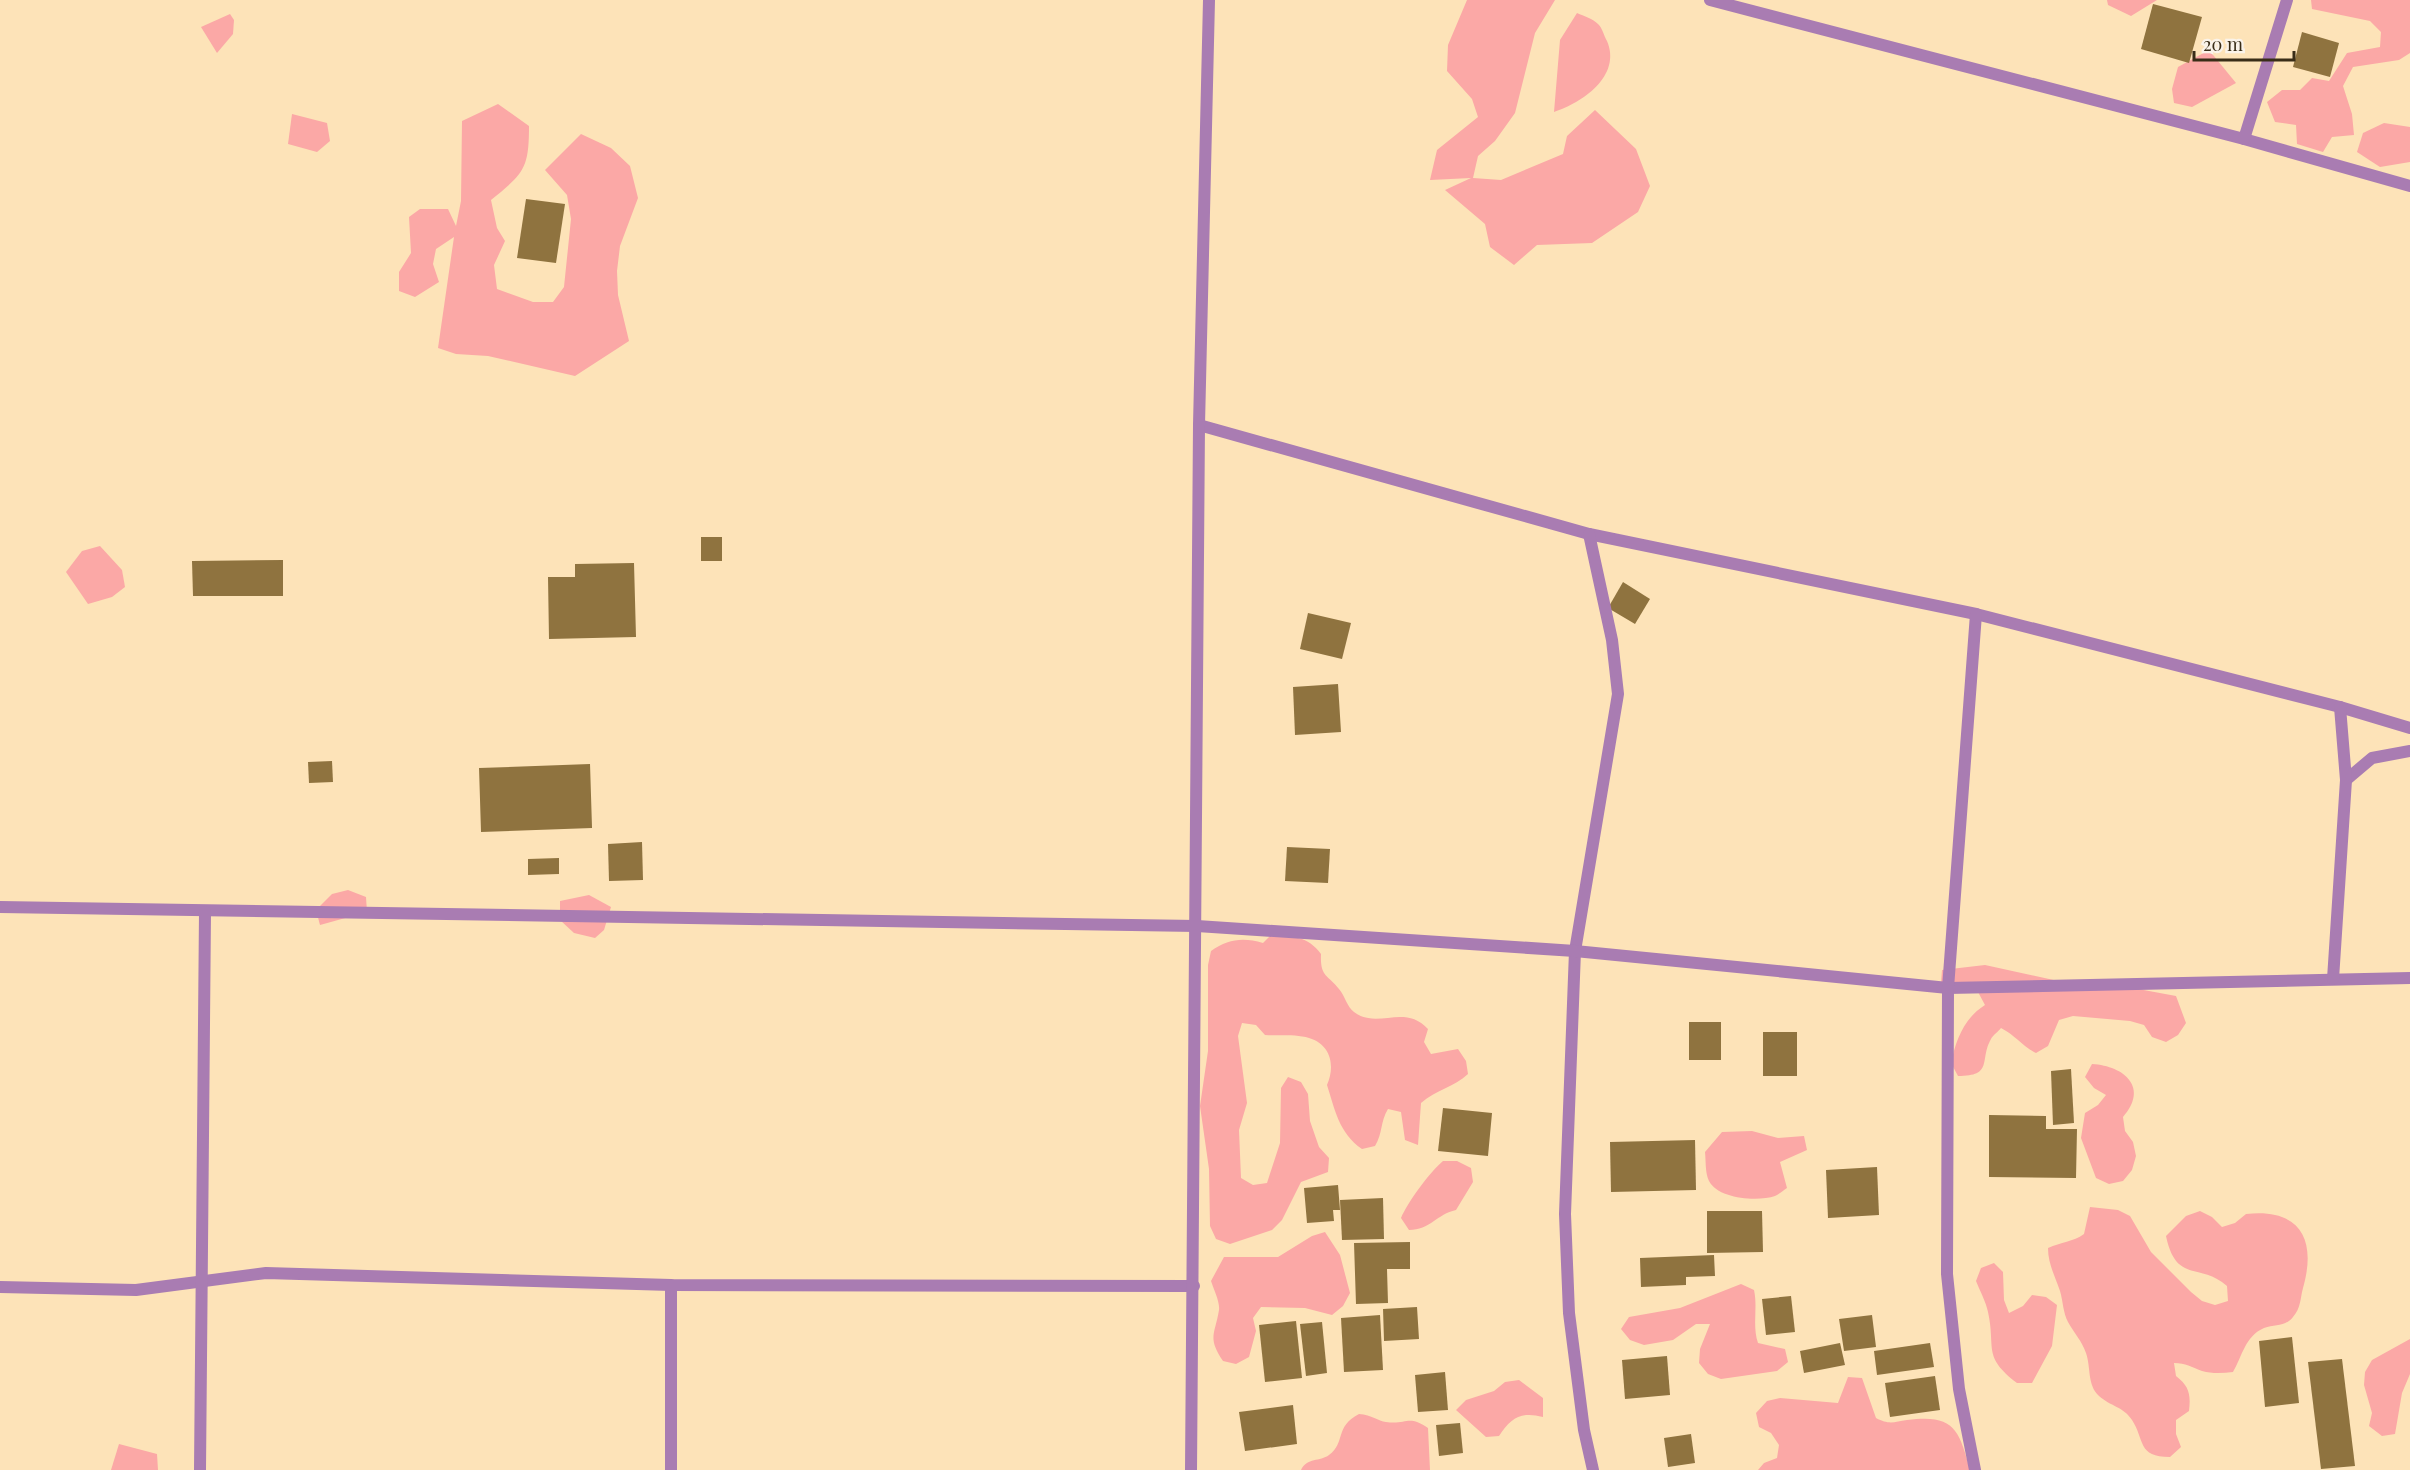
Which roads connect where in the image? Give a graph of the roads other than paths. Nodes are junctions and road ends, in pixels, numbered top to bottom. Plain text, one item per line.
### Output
1 (1209, 0) edge
2 (1710, 0) edge
3 (2287, 0) edge
4 (2244, 139) junction
5 (2410, 186) edge
6 (1199, 425) junction
7 (1589, 534) junction
8 (1976, 614) junction
9 (2340, 707) junction
10 (2410, 728) edge
11 (2410, 751) edge
12 (2346, 780) junction
13 (0, 907) edge
14 (205, 912) junction
15 (1197, 926) junction
16 (1575, 951) junction
17 (2410, 978) edge
18 (2333, 979) junction
19 (1948, 988) junction
20 (203, 1280) junction
21 (671, 1285) junction
22 (1194, 1286) junction
23 (0, 1287) edge
24 (200, 1470) edge
25 (671, 1470) edge
26 (1191, 1470) edge
27 (1593, 1470) edge
28 (1975, 1470) edge

1 - 6 street
2 - 4 street
3 - 4 street
4 - 5 street
6 - 7 street
6 - 15 street
7 - 8 street
7 - 16 street
8 - 9 street
8 - 19 street
9 - 10 street
9 - 12 street
11 - 12 street
12 - 18 street
13 - 14 street
14 - 15 street
14 - 20 street
15 - 16 street
15 - 22 street
16 - 19 street
16 - 27 street
17 - 18 street
18 - 19 street
19 - 28 street
20 - 21 street
20 - 23 street
20 - 24 street
21 - 22 street
21 - 25 street
22 - 26 street

